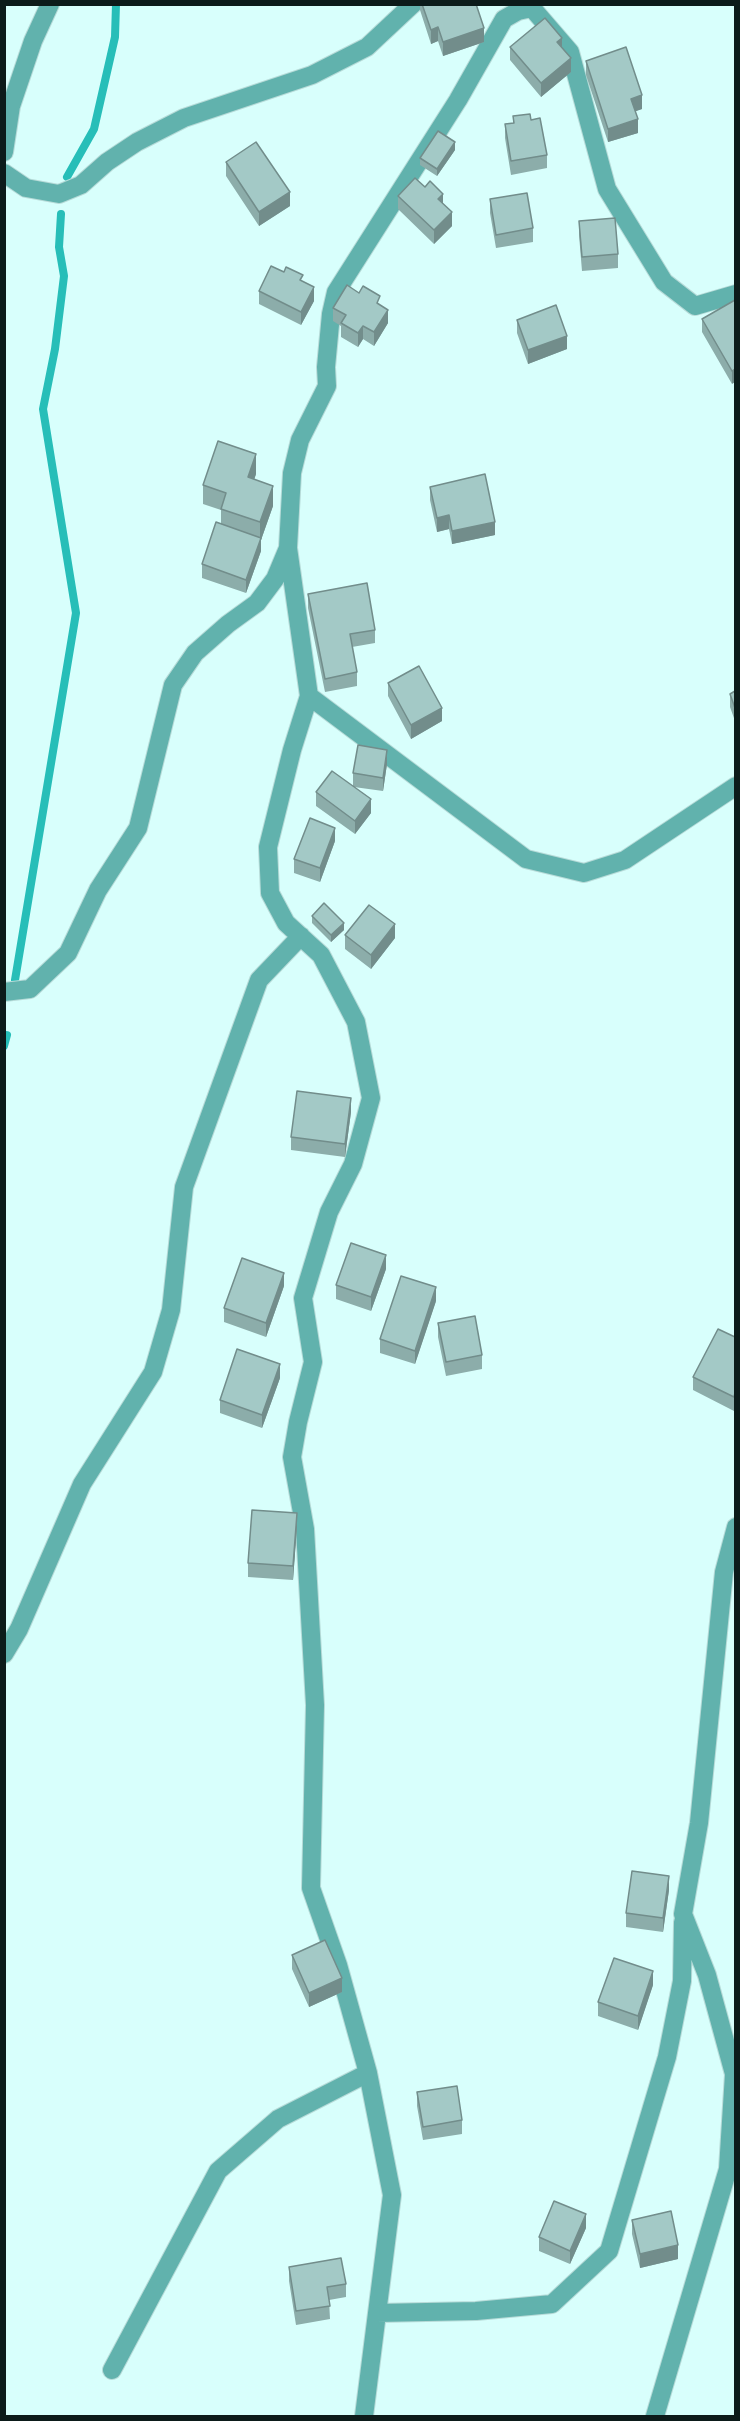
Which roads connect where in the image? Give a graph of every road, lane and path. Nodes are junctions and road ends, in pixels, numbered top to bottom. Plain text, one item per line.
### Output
1 (50, 4) edge
2 (413, 4) edge
3 (528, 6) edge
4 (4, 152) edge
5 (4, 173) edge
6 (735, 294) edge
7 (288, 548) junction
8 (309, 696) junction
9 (735, 786) edge
10 (301, 936) junction
11 (4, 992) edge
12 (735, 1527) edge
13 (4, 1654) edge
14 (683, 1914) junction
15 (368, 2073) junction
16 (377, 2313) junction
17 (112, 2370) dead end
18 (364, 2416) edge
19 (655, 2416) edge

1 - 4 street
2 - 5 street
3 - 6 street
3 - 7 street
7 - 8 street
7 - 11 street
8 - 9 street
8 - 10 street
10 - 13 street
10 - 15 street
12 - 14 street
14 - 16 street
14 - 19 street
15 - 16 street
15 - 17 street
16 - 18 street

